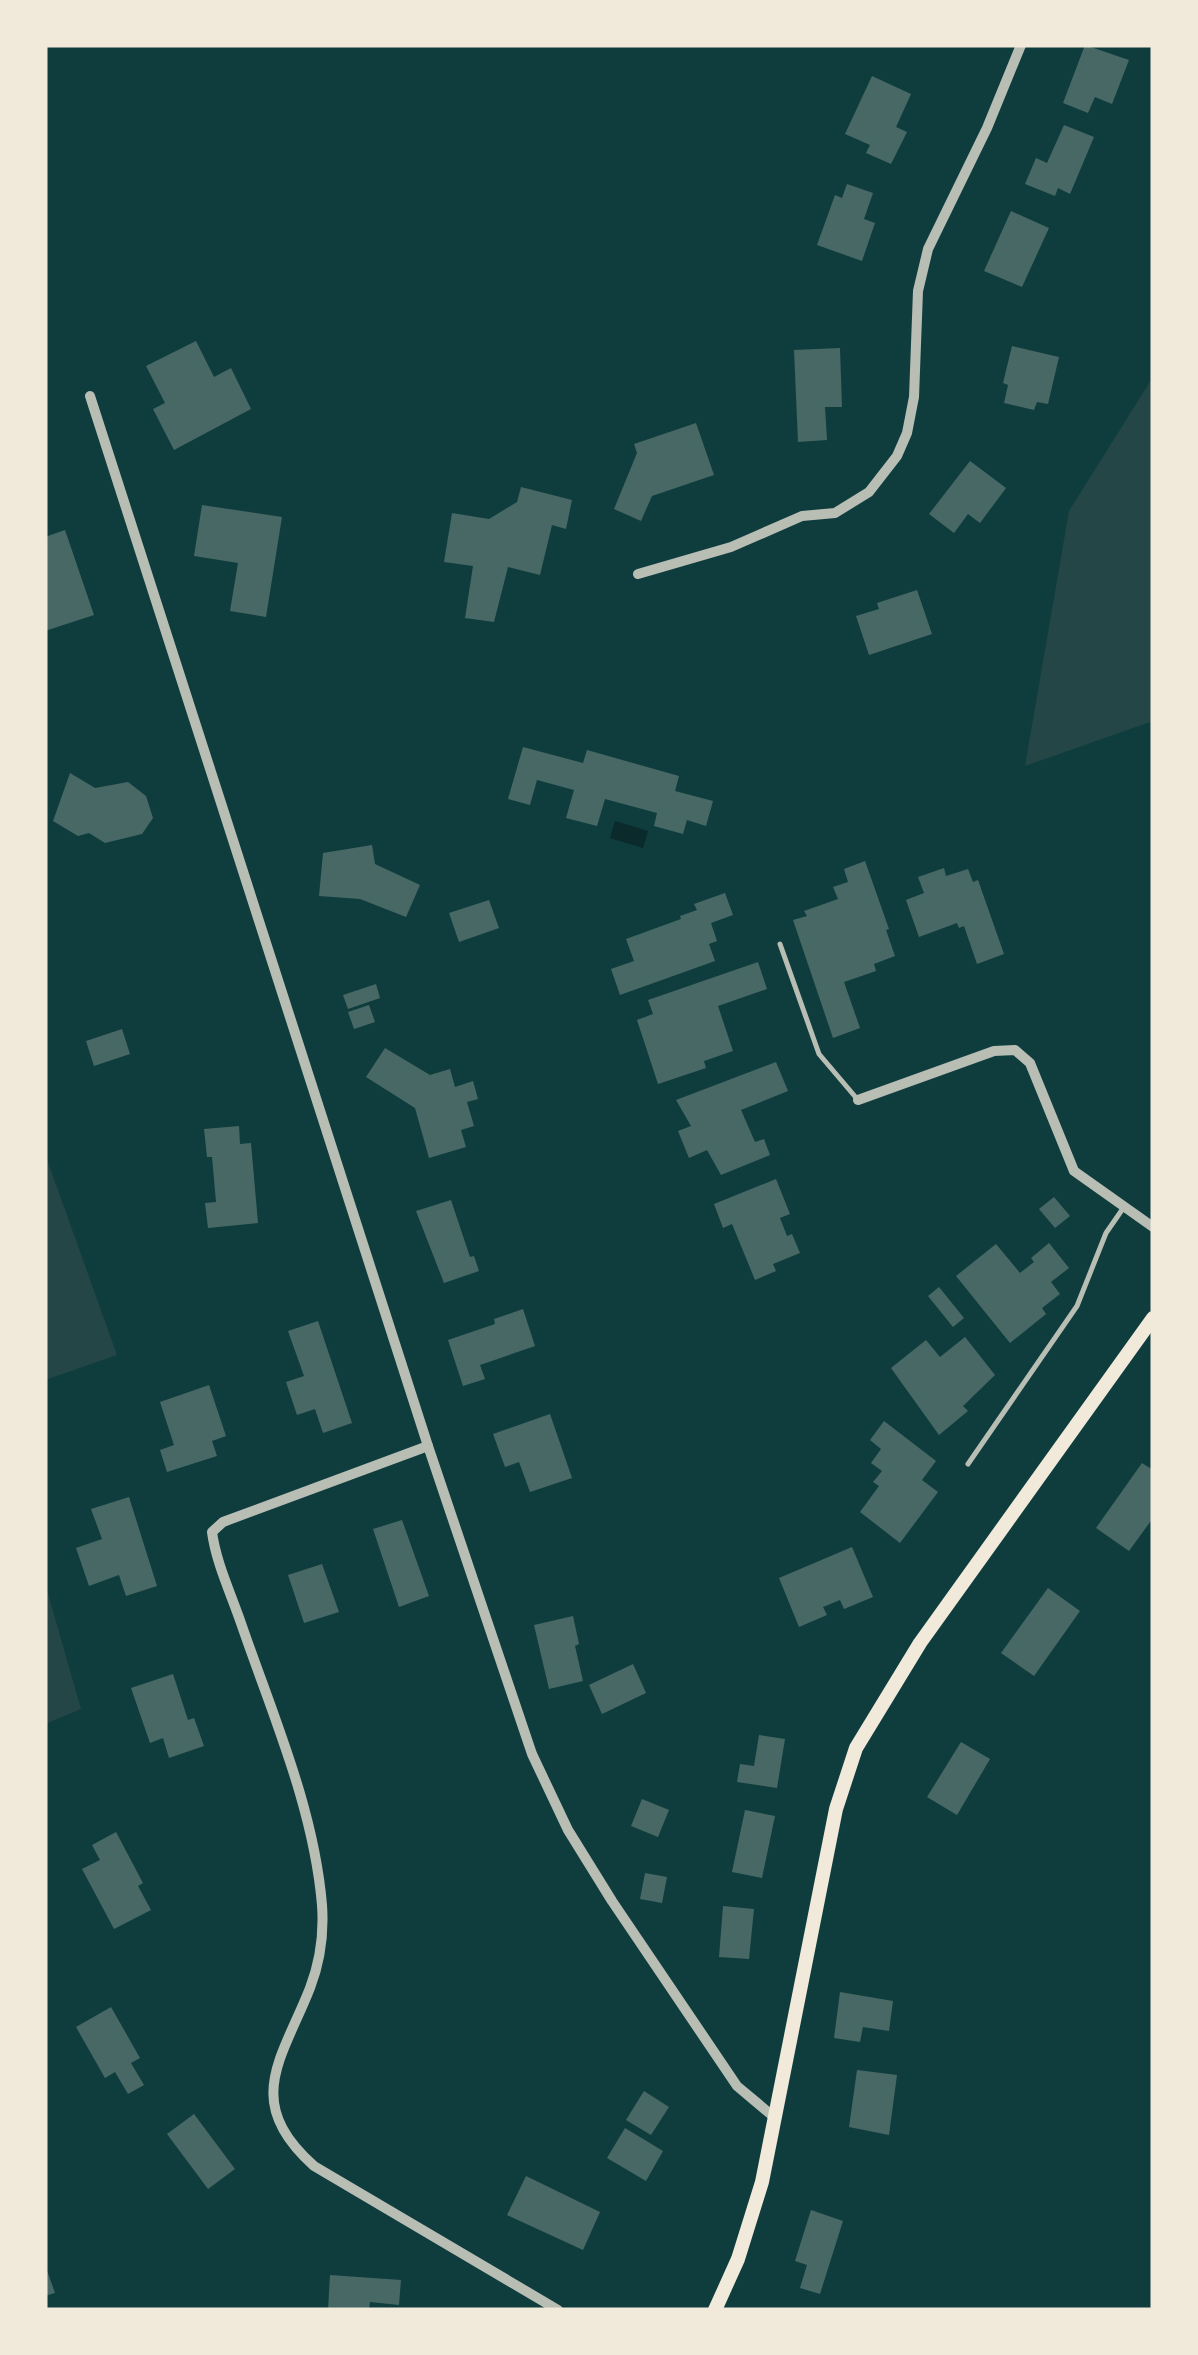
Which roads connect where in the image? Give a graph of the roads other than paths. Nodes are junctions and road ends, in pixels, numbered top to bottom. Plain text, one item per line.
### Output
1 (1020, 45) edge
2 (90, 396) dead end
3 (638, 574) dead end
4 (780, 944) dead end
5 (858, 1100) joint
6 (1124, 1207) junction
7 (1153, 1226) edge
8 (1153, 1318) edge
9 (428, 1446) junction
10 (968, 1464) dead end
11 (774, 2118) junction
12 (558, 2310) edge
13 (716, 2310) edge

1 - 3 street
2 - 9 street
4 - 5 lane
5 - 6 street
6 - 7 street
6 - 10 lane
8 - 11 main road
9 - 11 street
9 - 12 street
11 - 13 main road

